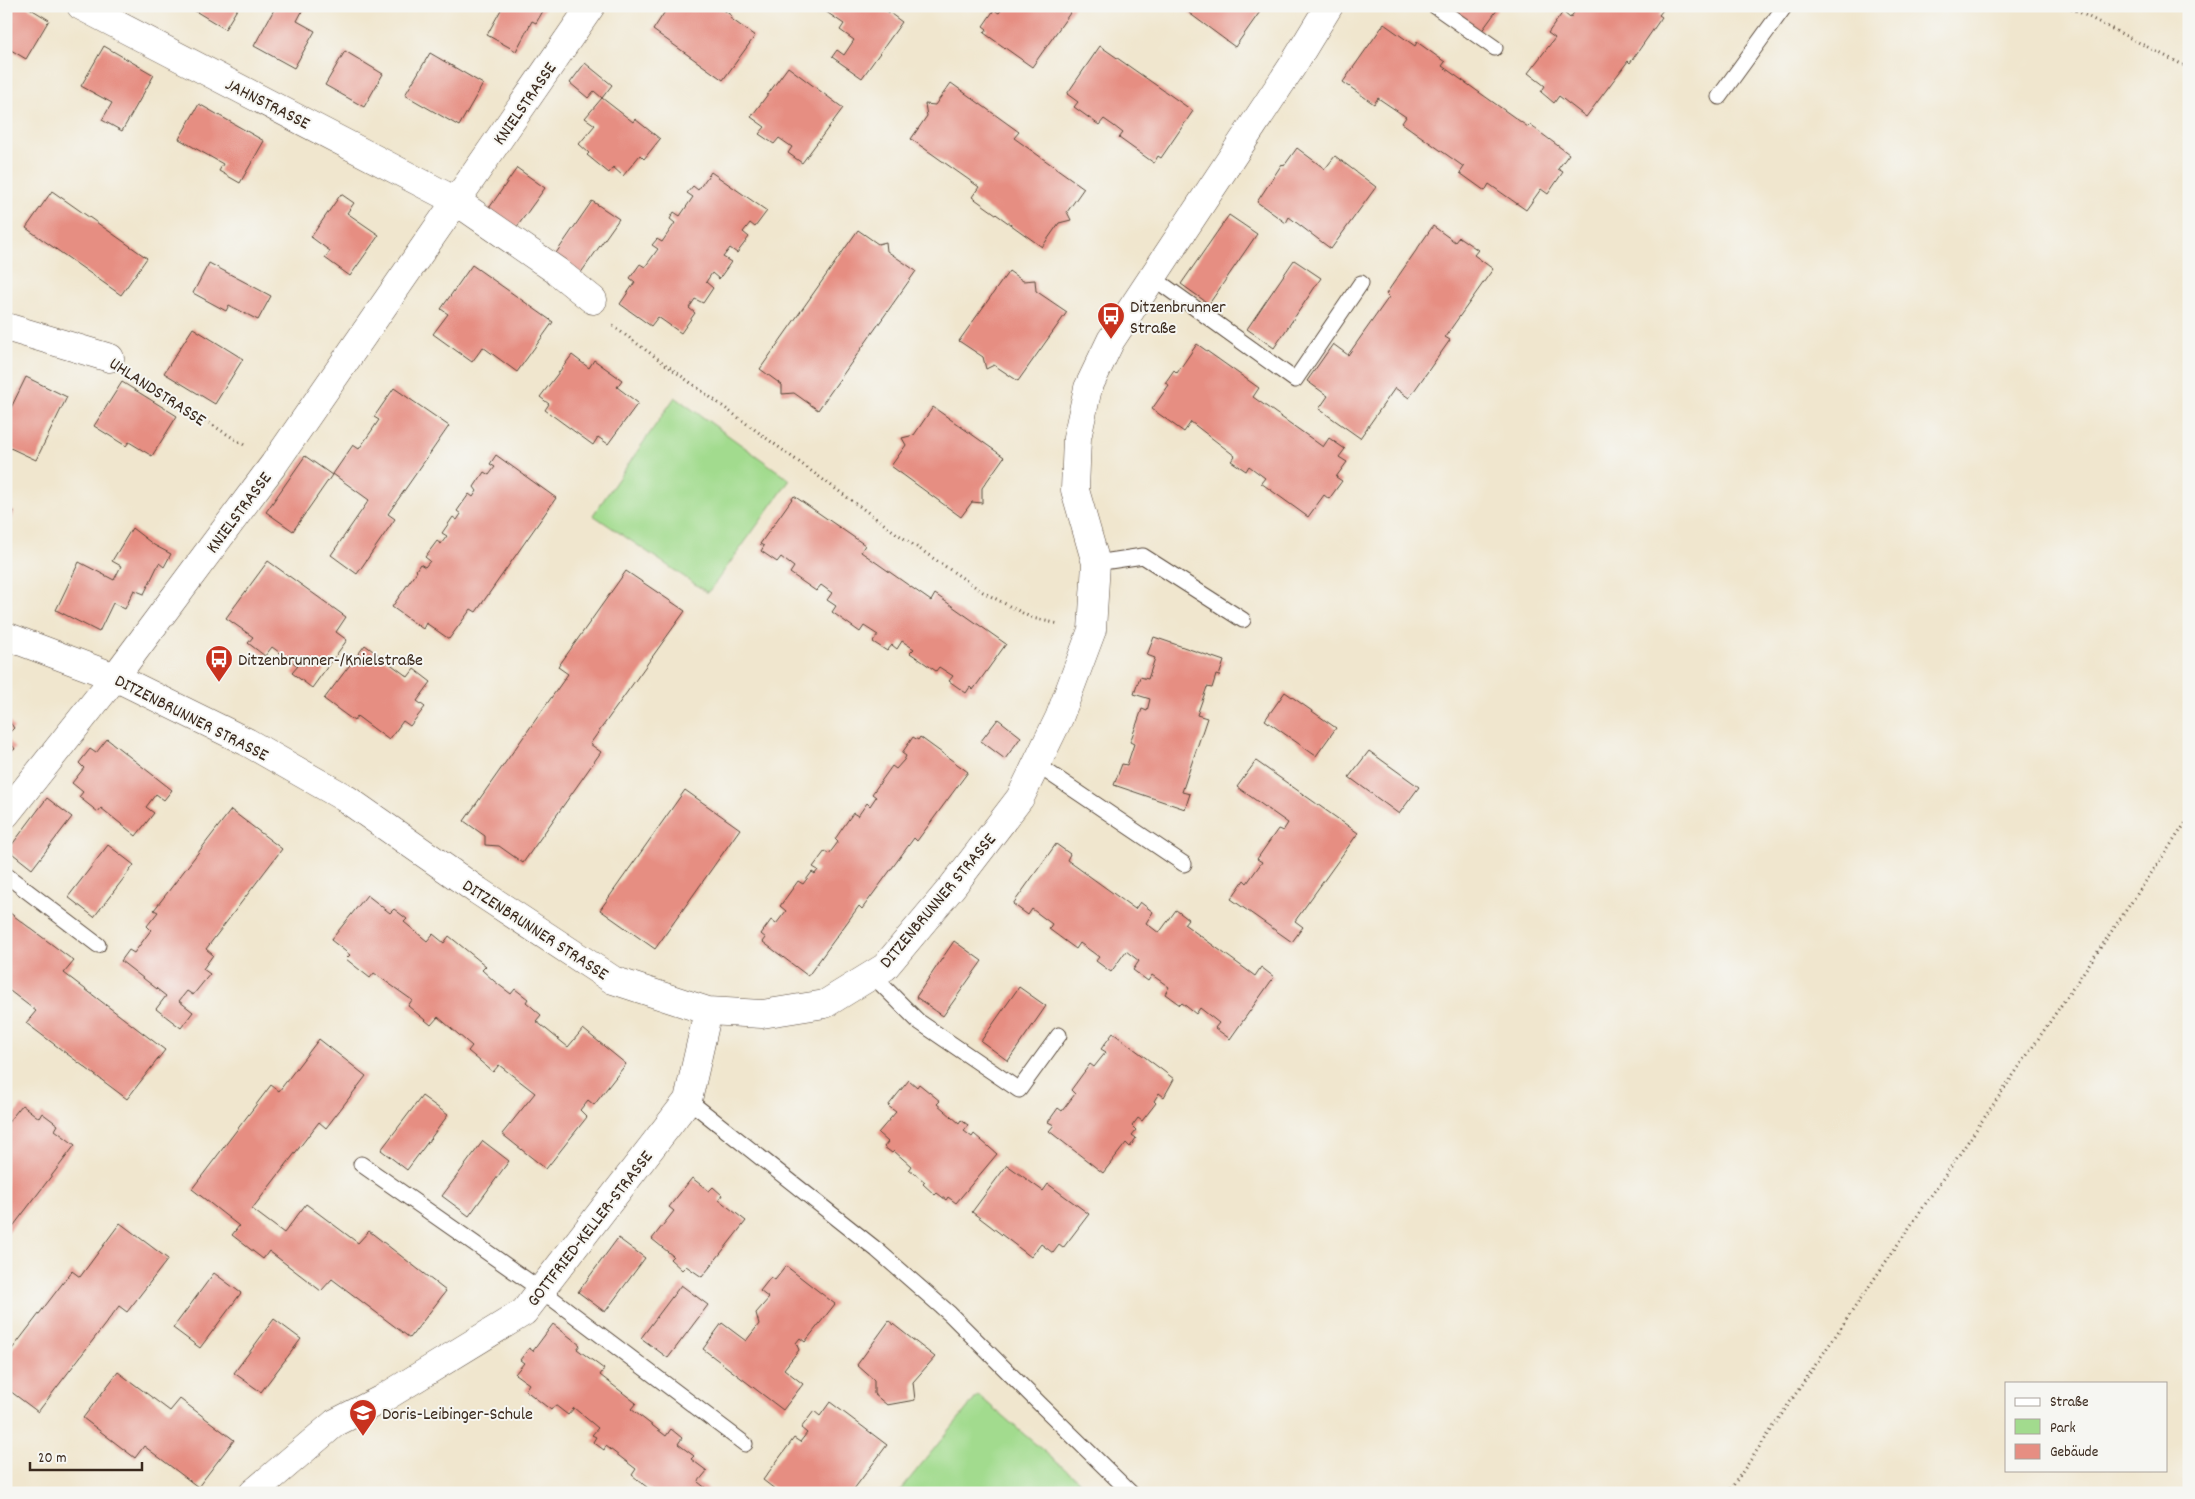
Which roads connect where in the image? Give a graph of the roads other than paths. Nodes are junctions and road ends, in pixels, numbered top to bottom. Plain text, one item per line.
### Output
1 (81, 6) edge
2 (592, 6) edge
3 (1329, 6) edge
4 (1435, 6) edge
5 (1785, 6) edge
6 (1495, 48) dead end
7 (1719, 97) dead end
8 (456, 200) junction
9 (1152, 276) junction
10 (1361, 284) dead end
11 (593, 300) road end
12 (6, 327) edge
13 (110, 358) road end
14 (1096, 563) junction
15 (1243, 620) dead end
16 (6, 636) edge
17 (115, 677) junction
18 (1036, 764) junction
19 (6, 814) edge
20 (1184, 864) dead end
21 (6, 875) edge
22 (98, 946) dead end
23 (872, 975) junction
24 (708, 1011) junction
25 (1058, 1036) dead end
26 (688, 1100) junction
27 (361, 1164) dead end
28 (541, 1290) junction
29 (745, 1444) dead end
30 (254, 1493) edge
31 (1132, 1493) edge

1 - 8 street, JAHNSTRASSE
2 - 8 street, KNIELSTRASSE
3 - 9 street, DITZENBRUNNER STRASSE
4 - 6 lane
5 - 7 lane
8 - 11 street
8 - 17 street, KNIELSTRASSE
9 - 10 lane
9 - 14 street, DITZENBRUNNER STRASSE
12 - 13 street, UHLANDSTRASSE
14 - 15 lane
14 - 18 street, DITZENBRUNNER STRASSE
16 - 17 street, DITZENBRUNNER STRASSE
17 - 19 street, KNIELSTRASSE
17 - 24 street, DITZENBRUNNER STRASSE
18 - 20 lane
18 - 23 street, DITZENBRUNNER STRASSE
21 - 22 lane
23 - 24 street, DITZENBRUNNER STRASSE
23 - 25 lane
24 - 26 street, GOTTFRIED-KELLER-STRASSE
26 - 28 street, GOTTFRIED-KELLER-STRASSE
26 - 31 lane
27 - 28 lane
28 - 29 lane
28 - 30 street, GOTTFRIED-KELLER-STRASSE

